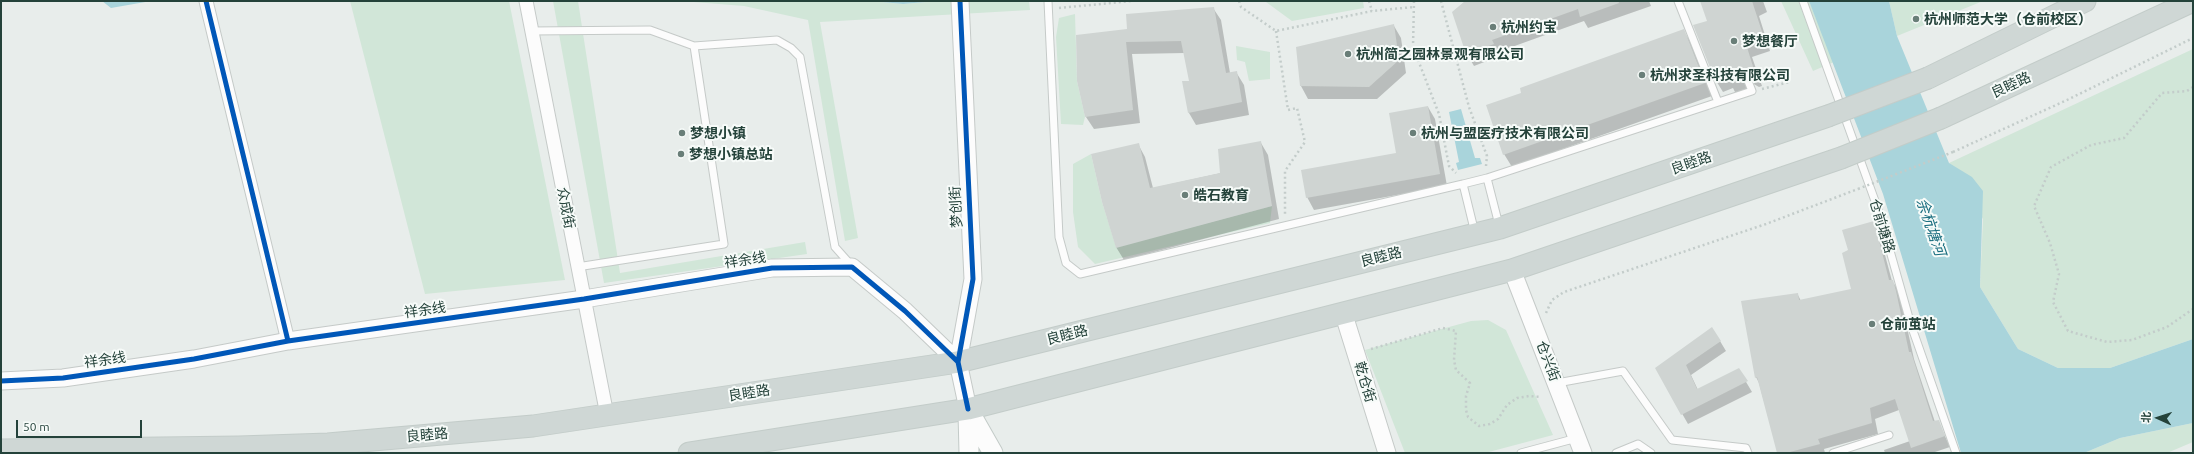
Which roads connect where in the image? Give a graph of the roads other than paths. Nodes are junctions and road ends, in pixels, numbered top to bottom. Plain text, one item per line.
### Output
1 (206, 1) edge
2 (526, 1) edge
3 (960, 1) edge
4 (1678, 1) edge
5 (1803, 1) edge
6 (2085, 1) edge
7 (2193, 1) edge
8 (1048, 2) edge
9 (531, 31) junction
10 (694, 46) junction
11 (1746, 76) dead end
12 (1718, 102) junction
13 (1487, 178) junction
14 (1463, 184) junction
15 (1500, 228) junction
16 (1475, 234) junction
17 (577, 267) junction
18 (852, 267) junction
19 (1512, 270) junction
20 (584, 299) junction
21 (1343, 312) junction
22 (288, 341) junction
23 (958, 362) junction
24 (1, 381) edge
25 (1556, 383) junction
26 (968, 410) junction
27 (607, 414) junction
28 (1889, 436) dead end
29 (1580, 446) edge
30 (1, 450) edge
31 (689, 453) edge
32 (970, 453) edge
33 (993, 453) edge
34 (1387, 453) edge
35 (1521, 453) edge
36 (1616, 453) edge
37 (1651, 453) edge
38 (1748, 453) edge
39 (1834, 453) edge
40 (1956, 453) edge

1 - 22 street
2 - 9 street, 众成街
3 - 23 street, 梦创街
4 - 12 lane
5 - 40 lane, 仓前塘路
6 - 15 main road, 良睦路, bridge
7 - 19 main road, 良睦路, bridge
8 - 14 lane
9 - 10 lane
9 - 17 street, 众成街
10 - 17 lane
10 - 18 lane
11 - 12 lane
12 - 13 lane
13 - 14 lane
13 - 15 lane
14 - 16 lane
15 - 16 main road, 良睦路
16 - 23 main road, 良睦路
17 - 20 street, 众成街
18 - 20 street, 祥余线
18 - 23 street
19 - 21 main road, 良睦路
19 - 25 street, 仓兴街
20 - 22 street, 祥余线
20 - 27 street, 众成街
21 - 26 main road, 良睦路
21 - 34 street, 乾仓街
22 - 24 street, 祥余线
23 - 26 street, 梦创街
23 - 27 main road, 良睦路
25 - 29 street, 仓兴街
25 - 38 lane
26 - 31 main road, 良睦路
26 - 32 main road
26 - 33 main road
27 - 30 main road, 良睦路
28 - 39 lane
29 - 35 lane
36 - 37 lane

